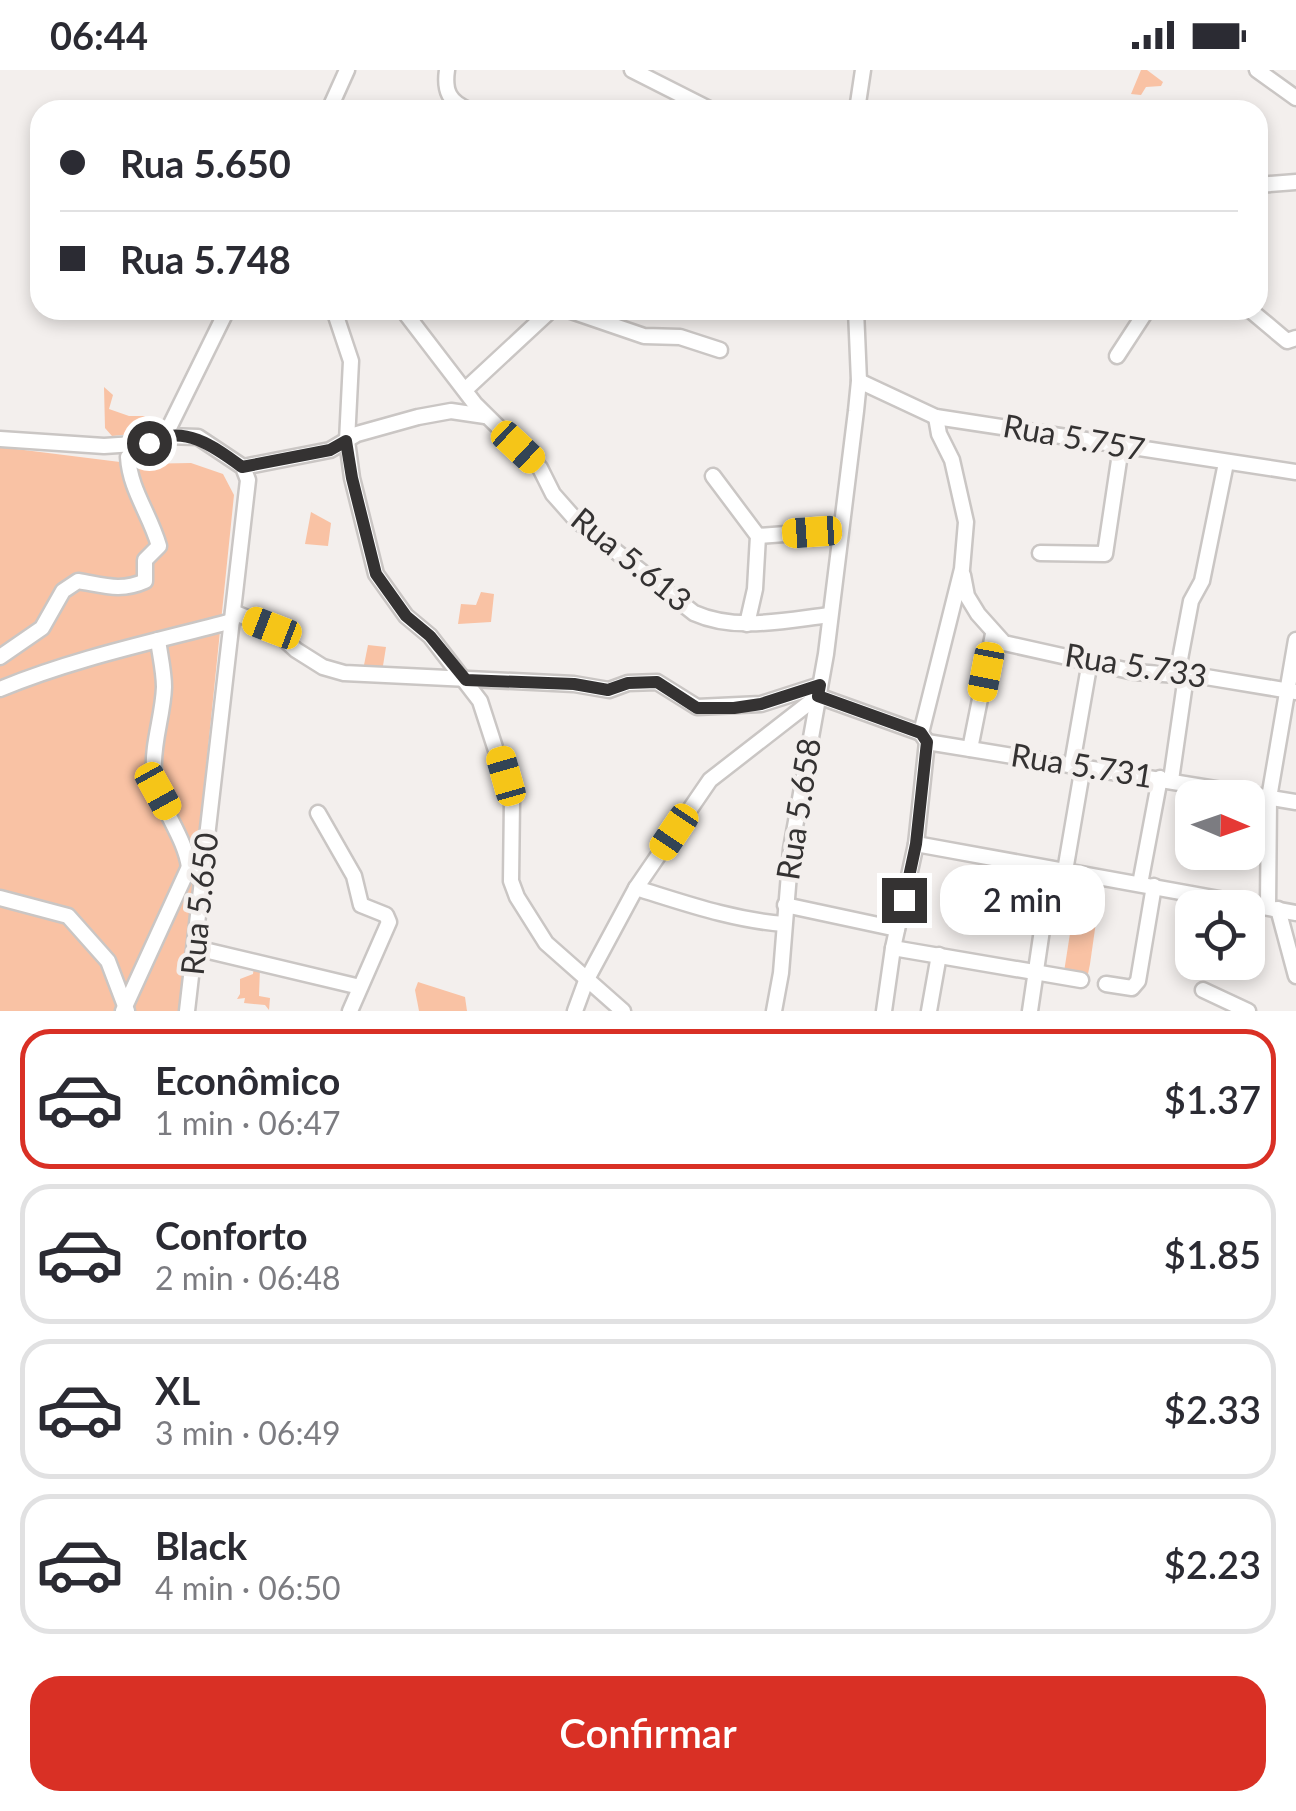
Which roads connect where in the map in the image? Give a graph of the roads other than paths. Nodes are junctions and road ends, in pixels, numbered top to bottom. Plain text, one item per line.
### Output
1 (347, 70) edge
2 (447, 70) edge
3 (632, 70) edge
4 (863, 70) edge
5 (1257, 70) edge
6 (1296, 98) edge
7 (334, 100) edge
8 (452, 100) edge
9 (690, 100) edge
10 (858, 100) edge
11 (1296, 182) edge
12 (1268, 184) edge
13 (222, 320) edge
14 (337, 320) edge
15 (411, 320) edge
16 (540, 320) edge
17 (597, 320) edge
18 (856, 320) edge
19 (1140, 320) edge
20 (1262, 320) edge
21 (1296, 338) edge
22 (720, 350) dead end
23 (1117, 356) dead end
24 (859, 380) junction
25 (466, 389) junction
26 (486, 416) junction
27 (936, 417) junction
28 (166, 436) junction
29 (0, 439) edge
30 (346, 441) junction
31 (149, 443) junction
32 (1121, 447) junction
33 (1226, 463) junction
34 (242, 467) junction
35 (1296, 472) edge
36 (712, 476) dead end
37 (839, 530) junction
38 (758, 536) junction
39 (1040, 553) dead end
40 (962, 569) junction
41 (830, 615) junction
42 (232, 617) junction
43 (747, 624) junction
44 (993, 634) junction
45 (158, 640) junction
46 (1296, 640) edge
47 (0, 657) edge
48 (1090, 661) junction
49 (1182, 675) junction
50 (466, 680) junction
51 (0, 689) edge
52 (819, 691) junction
53 (1292, 691) edge
54 (924, 737) junction
55 (970, 749) junction
56 (1077, 765) junction
57 (1165, 779) junction
58 (1268, 798) junction
59 (1296, 802) edge
60 (318, 813) dead end
61 (916, 844) junction
62 (197, 864) junction
63 (1058, 870) junction
64 (1147, 886) junction
65 (636, 888) junction
66 (0, 898) edge
67 (784, 905) junction
68 (1273, 908) junction
69 (1296, 913) edge
70 (784, 924) junction
71 (897, 928) junction
72 (196, 948) junction
73 (893, 948) junction
74 (939, 955) junction
75 (1035, 972) junction
76 (1296, 976) edge
77 (1081, 980) dead end
78 (586, 981) junction
79 (1106, 984) dead end
80 (360, 987) junction
81 (1203, 990) dead end
82 (125, 1010) edge
83 (187, 1011) edge
84 (350, 1011) edge
85 (575, 1011) edge
86 (623, 1011) edge
87 (774, 1011) edge
88 (884, 1011) edge
89 (930, 1011) edge
90 (1030, 1011) edge
91 (1248, 1011) edge

1 - 7 street
2 - 8 street
3 - 9 street
4 - 10 street
5 - 6 street
11 - 12 street
13 - 28 street
14 - 30 street
15 - 25 street, Rua 5.613
16 - 25 street
17 - 22 street
18 - 24 street, Rua 5.658
19 - 23 street
20 - 21 street
24 - 27 street, Rua 5.757
24 - 37 street, Rua 5.658
25 - 26 street, Rua 5.613
26 - 30 street
26 - 43 street, Rua 5.613
27 - 32 street, Rua 5.757
27 - 40 street
28 - 31 street
28 - 34 street
29 - 31 street
30 - 34 street
30 - 50 street
31 - 47 street
32 - 33 street, Rua 5.757
32 - 39 street
33 - 35 street, Rua 5.757
33 - 49 street
34 - 42 street, Rua 5.650
36 - 38 street
37 - 38 street
37 - 41 street, Rua 5.658
38 - 43 street
40 - 44 street
40 - 54 street
41 - 43 street, Rua 5.613
41 - 52 street, Rua 5.658
42 - 45 street
42 - 50 street
42 - 62 street, Rua 5.650
44 - 48 street, Rua 5.733
44 - 55 street
45 - 51 street
45 - 62 street
46 - 53 street
48 - 49 street, Rua 5.733
48 - 56 street
49 - 53 street, Rua 5.733
49 - 57 street
50 - 52 street
50 - 78 street
52 - 54 street, Rua 5.731
52 - 65 street
52 - 67 street, Rua 5.658
53 - 58 street
54 - 55 street, Rua 5.731
54 - 61 street
55 - 56 street, Rua 5.731
56 - 57 street, Rua 5.731
56 - 63 street
57 - 58 street, Rua 5.731
57 - 64 street
58 - 59 street, Rua 5.731
58 - 68 street
60 - 80 street
61 - 63 street
61 - 71 street
62 - 72 street, Rua 5.650
62 - 82 street
63 - 64 street
63 - 75 street
64 - 68 street
64 - 79 street
65 - 70 street
65 - 78 street
66 - 82 street
67 - 70 street, Rua 5.658
67 - 71 street
68 - 69 street
68 - 76 street
70 - 87 street, Rua 5.658
71 - 73 street
72 - 80 street
72 - 83 street, Rua 5.650
73 - 74 street
73 - 88 street
74 - 75 street
74 - 89 street
75 - 77 street
75 - 90 street
78 - 85 street
78 - 86 street
80 - 84 street
81 - 91 street

